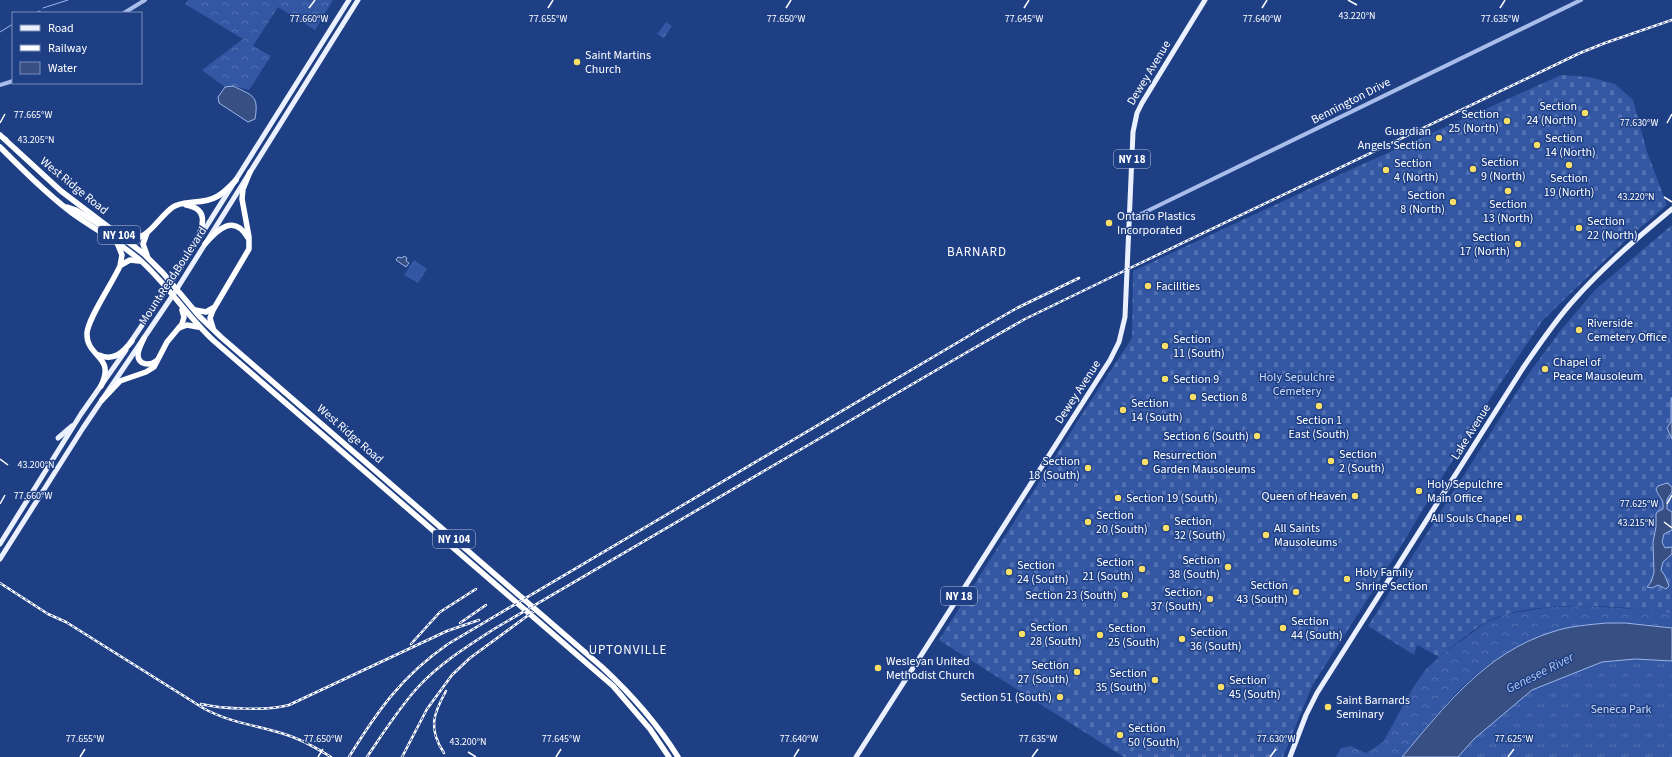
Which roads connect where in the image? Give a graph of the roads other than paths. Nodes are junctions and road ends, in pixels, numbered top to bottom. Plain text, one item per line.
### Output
1 (145, 0) edge
2 (349, 0) edge
3 (358, 0) edge
4 (1205, 0) edge
5 (1581, 0) edge
6 (126, 12) edge
7 (12, 81) edge
8 (0, 85) edge
9 (0, 135) edge
10 (0, 147) edge
11 (250, 172) junction
12 (236, 180) junction
13 (176, 205) junction
14 (65, 207) junction
15 (1672, 209) edge
16 (1129, 217) junction
17 (150, 230) junction
18 (113, 231) junction
19 (120, 236) junction
20 (113, 240) junction
21 (195, 244) junction
22 (205, 244) junction
23 (250, 245) junction
24 (153, 263) junction
25 (146, 265) junction
26 (119, 269) junction
27 (180, 306) junction
28 (215, 306) junction
29 (193, 309) junction
30 (179, 328) junction
31 (202, 330) junction
32 (216, 333) junction
33 (144, 338) junction
34 (132, 341) junction
35 (94, 351) junction
36 (159, 358) junction
37 (101, 386) junction
38 (102, 400) junction
39 (82, 414) junction
40 (58, 438) dead end
41 (0, 544) edge
42 (0, 560) edge
43 (669, 757) edge
44 (678, 757) edge
45 (856, 757) edge
46 (1290, 757) edge

1 - 6 street
2 - 12 main road, Mount Read Boulevard
3 - 11 main road, Mount Read Boulevard
4 - 16 main road, Dewey Avenue / NY 18
5 - 16 street, Bennington Drive
7 - 8 street
9 - 18 highway, West Ridge Road / NY 104
10 - 14 highway, West Ridge Road / NY 104
11 - 22 main road, Mount Read Boulevard
11 - 23 highway
12 - 13 highway
12 - 21 main road, Mount Read Boulevard
13 - 17 highway
13 - 21 highway
14 - 18 highway
14 - 20 highway, West Ridge Road / NY 104
15 - 46 main road, Lake Avenue
16 - 45 main road, Dewey Avenue / NY 18
17 - 19 highway
17 - 24 highway
18 - 19 highway, West Ridge Road / NY 104
19 - 24 highway, West Ridge Road / NY 104
20 - 25 highway, West Ridge Road / NY 104
20 - 26 highway
21 - 34 main road, Mount Read Boulevard
22 - 23 highway
22 - 33 main road, Mount Read Boulevard
23 - 28 highway
24 - 29 highway, West Ridge Road / NY 104
25 - 26 highway
25 - 27 highway, West Ridge Road / NY 104
26 - 35 highway
27 - 30 highway
27 - 31 highway, West Ridge Road / NY 104
28 - 29 highway
28 - 32 highway
29 - 32 highway, West Ridge Road / NY 104
30 - 31 highway
30 - 36 highway
31 - 43 highway, West Ridge Road / NY 104
32 - 44 highway, West Ridge Road / NY 104
33 - 36 highway
33 - 38 main road, Mount Read Boulevard
34 - 35 highway
34 - 37 main road, Mount Read Boulevard
35 - 37 highway
36 - 38 highway
37 - 39 main road, Mount Read Boulevard
38 - 42 main road, Mount Read Boulevard
39 - 40 main road
39 - 41 main road, Mount Read Boulevard

